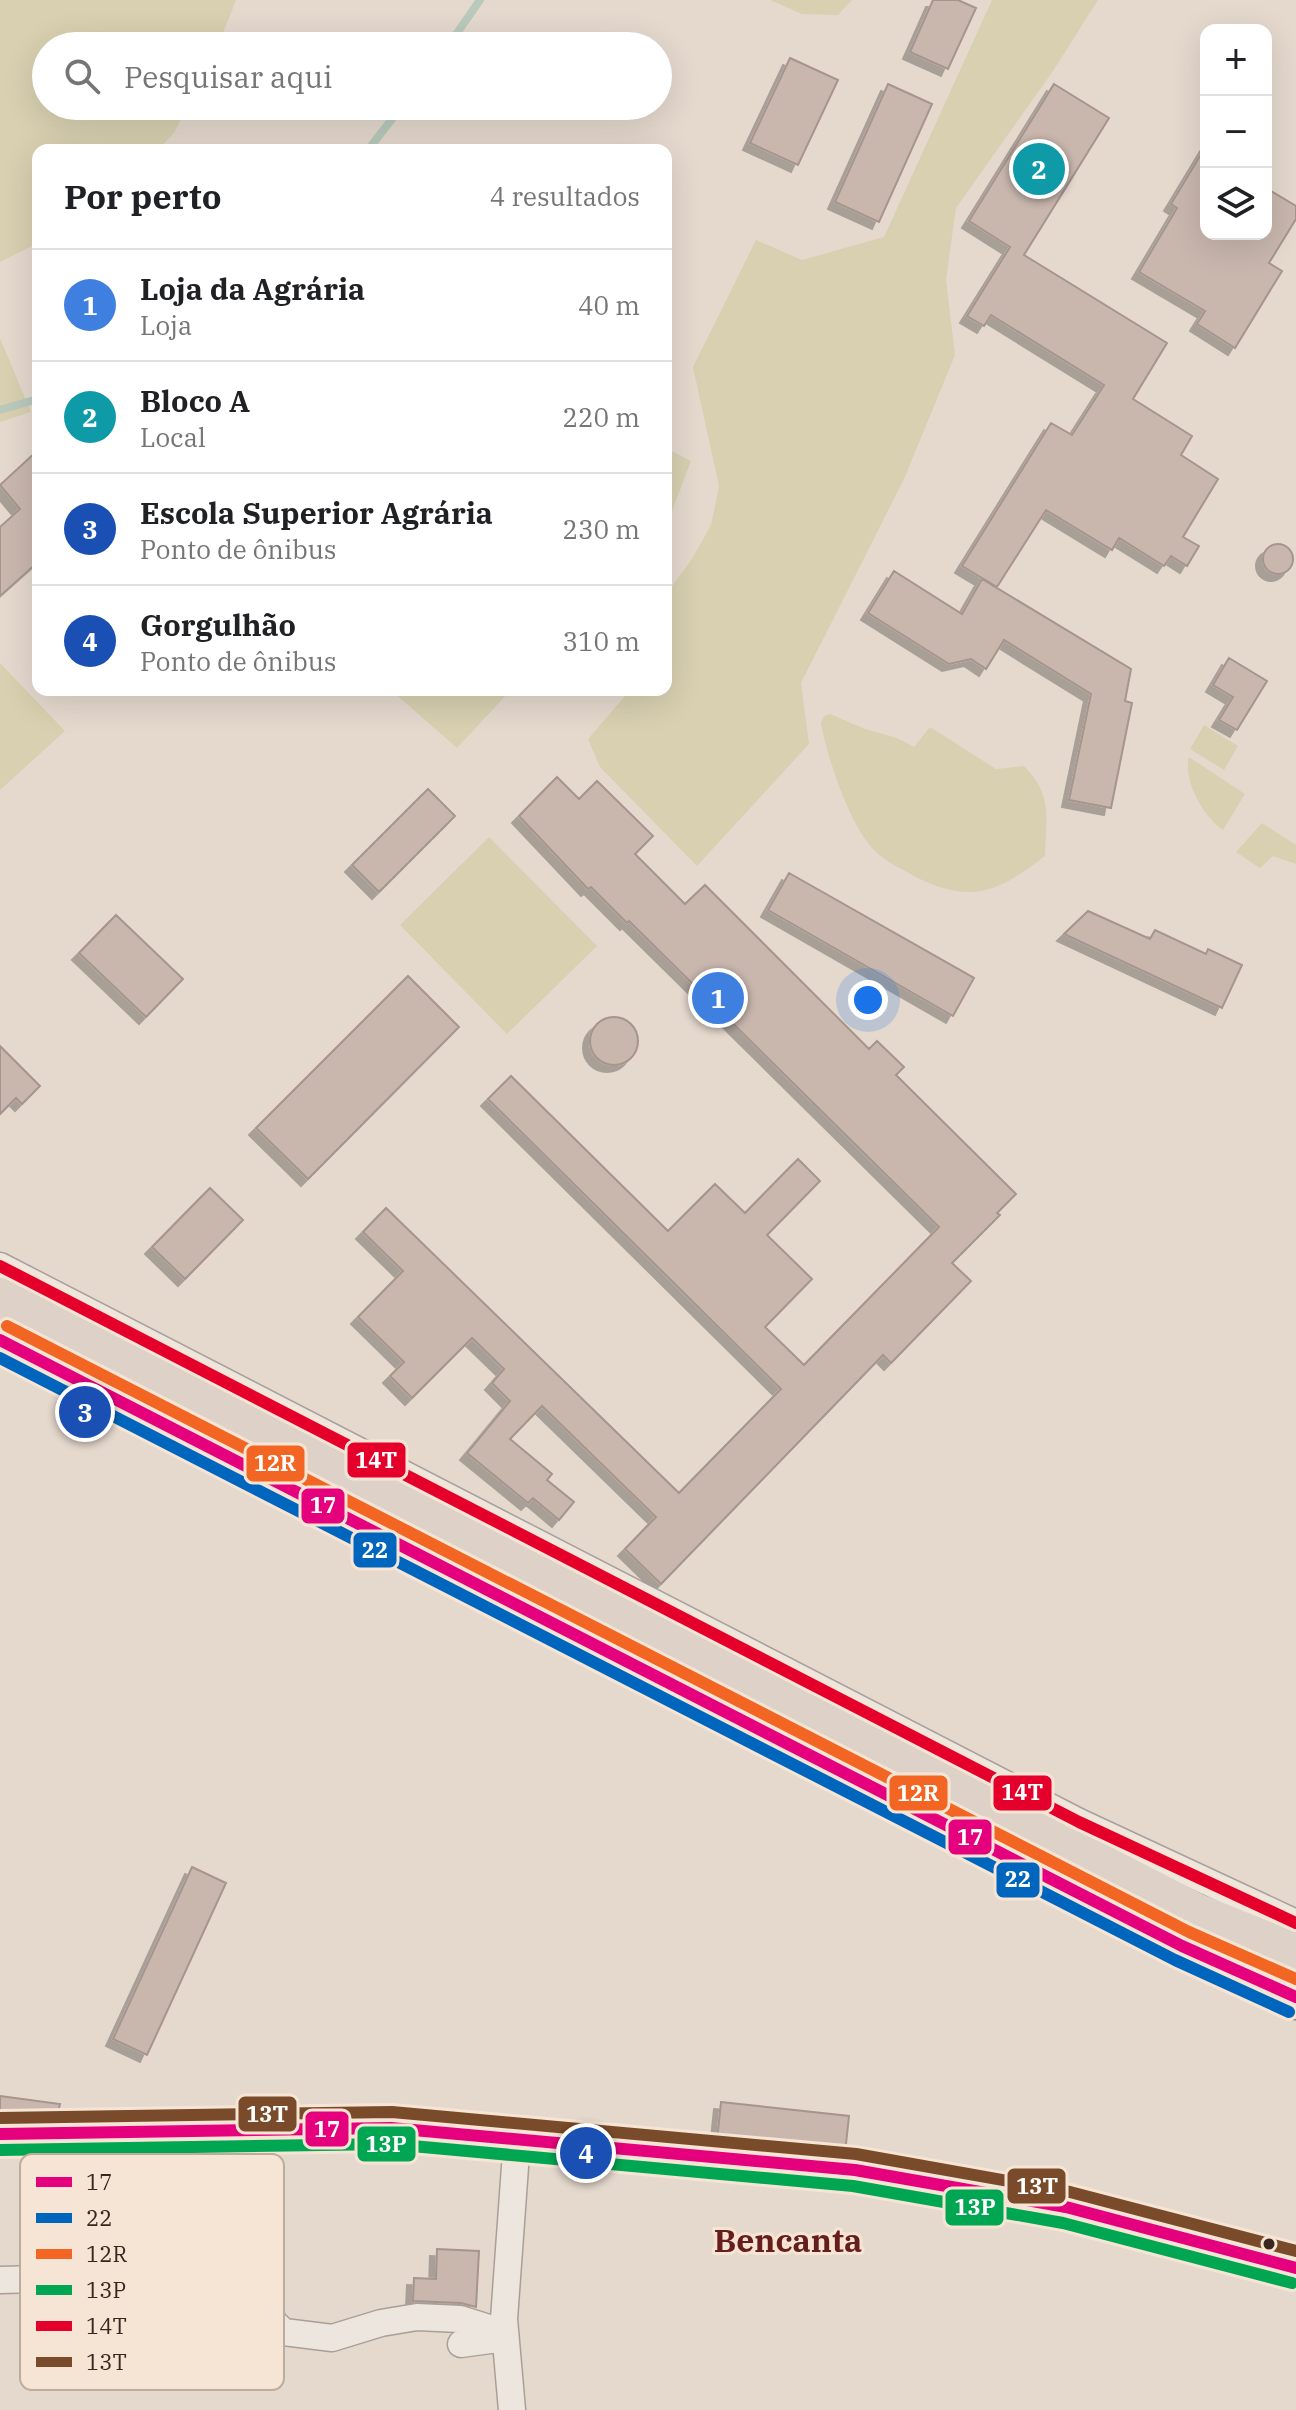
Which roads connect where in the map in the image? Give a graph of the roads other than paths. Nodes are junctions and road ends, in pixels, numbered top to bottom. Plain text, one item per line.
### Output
1 (0, 1266) edge
2 (0, 1300) edge
3 (0, 1340) edge
4 (1296, 1923) edge
5 (1296, 1956) edge
6 (1296, 1997) edge
7 (0, 2134) edge
8 (517, 2139) junction
9 (1296, 2268) edge
10 (20, 2279) edge
11 (0, 2280) edge
12 (284, 2332) edge
13 (505, 2338) junction
14 (461, 2344) dead end
15 (512, 2410) edge

1 - 4 street
2 - 5 highway
3 - 6 highway
7 - 8 street
8 - 9 street
8 - 13 street
10 - 11 street
12 - 13 street
13 - 14 street
13 - 15 street

